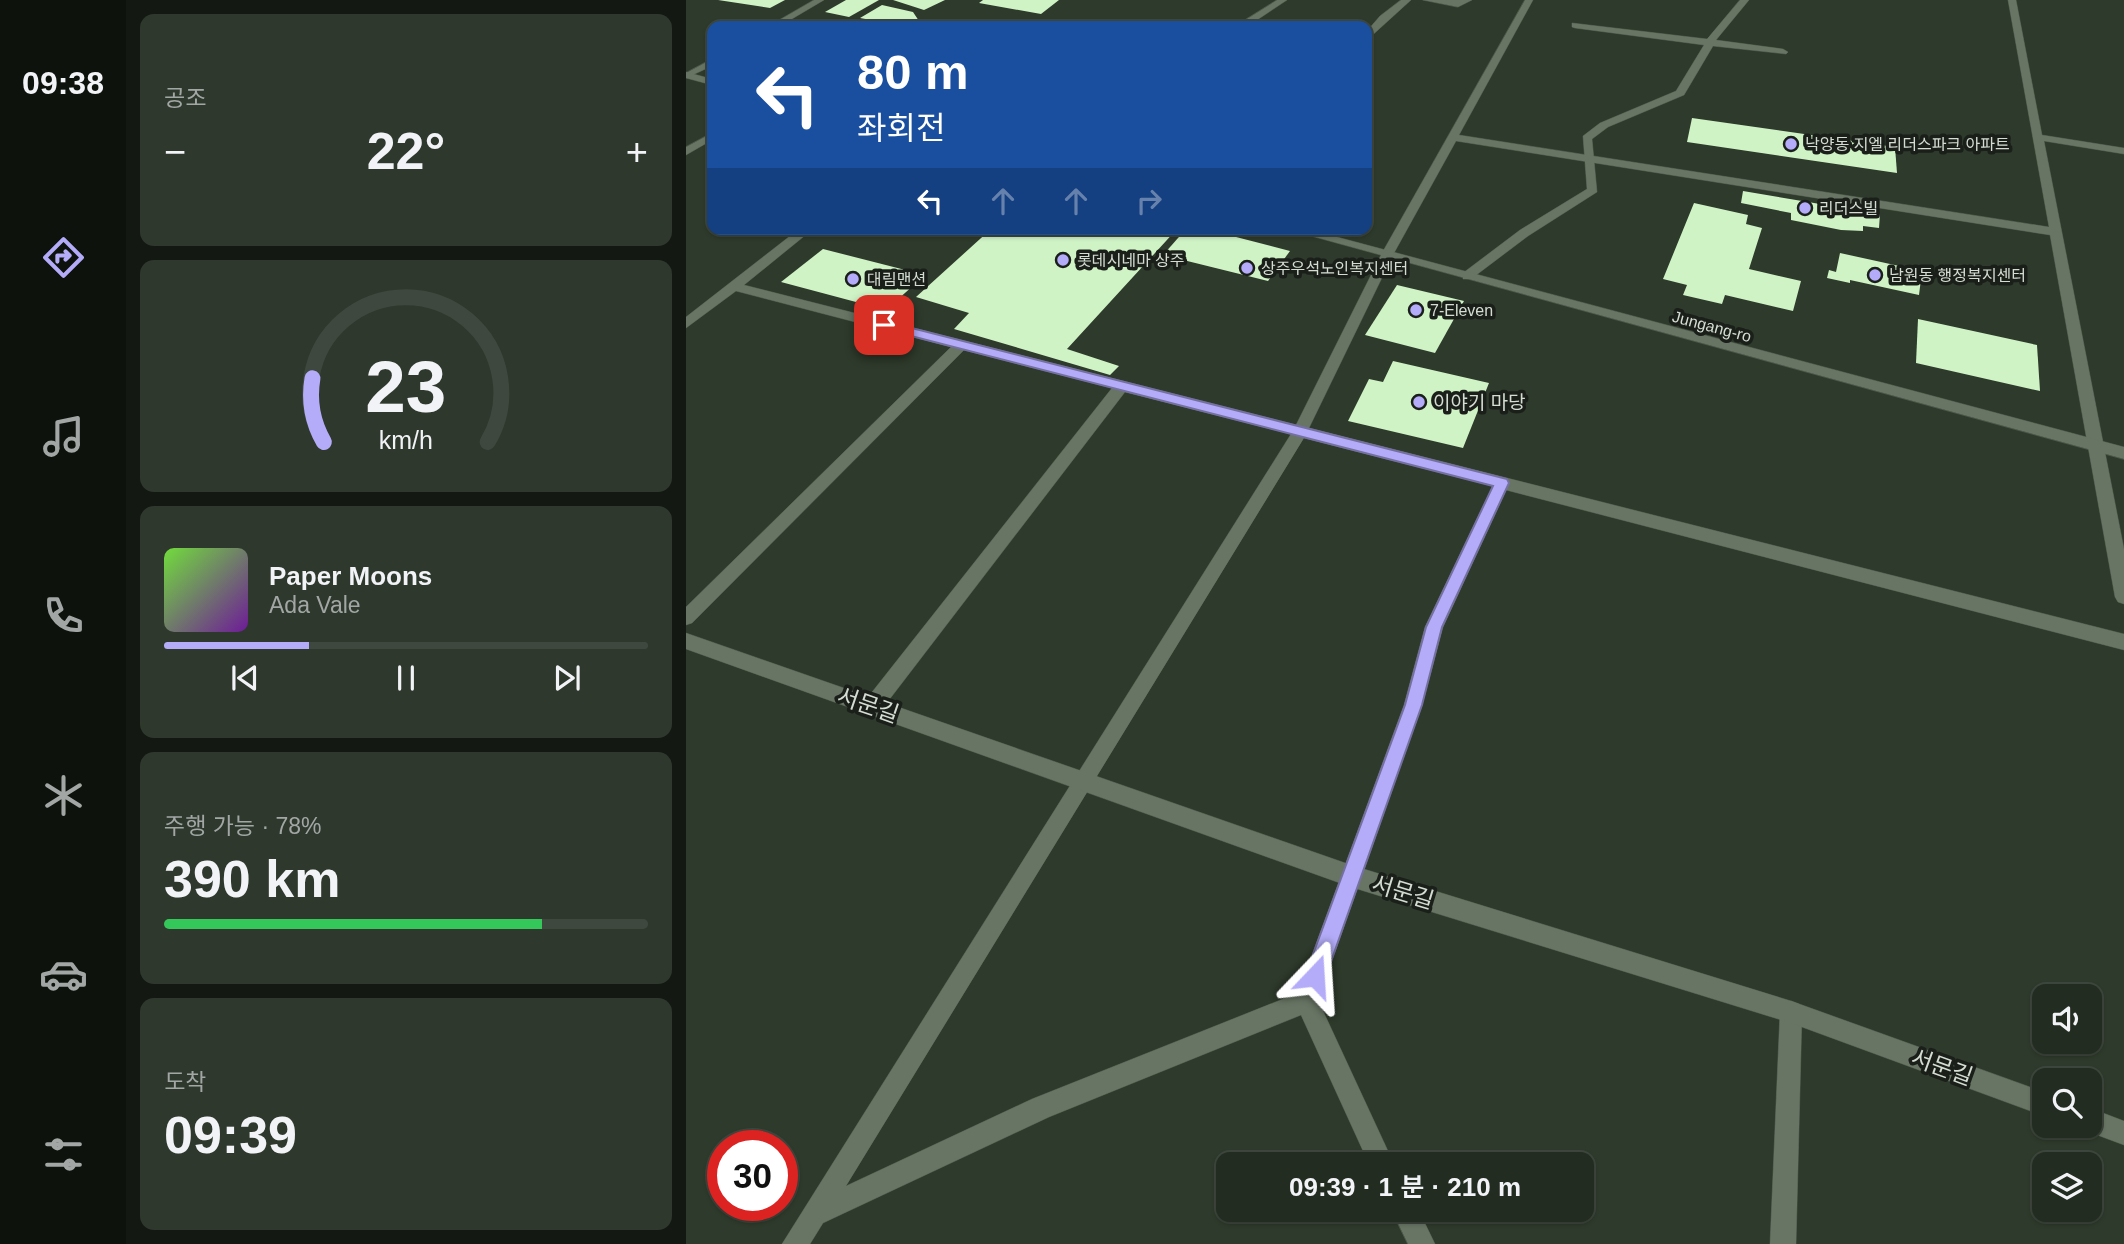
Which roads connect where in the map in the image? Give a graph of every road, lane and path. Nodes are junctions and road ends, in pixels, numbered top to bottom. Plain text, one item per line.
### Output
1 (820, 0) edge
2 (1283, 0) edge
3 (1407, 0) edge
4 (1427, 0) edge
5 (1468, 0) edge
6 (1530, 0) edge
7 (1745, 0) edge
8 (2012, 0) edge
9 (783, 21) edge
10 (1250, 21) edge
11 (1575, 25) dead end
12 (1372, 31) edge
13 (1711, 42) junction
14 (1783, 52) dead end
15 (707, 65) edge
16 (687, 76) edge
17 (707, 81) edge
18 (1452, 137) junction
19 (2036, 137) junction
20 (707, 139) edge
21 (2124, 151) edge
22 (686, 152) edge
23 (1587, 158) junction
24 (2056, 232) junction
25 (799, 235) edge
26 (1316, 235) edge
27 (1388, 253) junction
28 (1467, 276) junction
29 (732, 286) junction
30 (686, 324) edge
31 (961, 345) junction
32 (1122, 386) junction
33 (1300, 432) junction
34 (2099, 446) junction
35 (2124, 453) edge
36 (1502, 483) junction
37 (2124, 597) edge
38 (686, 618) edge
39 (686, 640) edge
40 (2124, 642) edge
41 (873, 707) junction
42 (1085, 781) junction
43 (1352, 876) junction
44 (1306, 1002) junction
45 (1791, 1012) junction
46 (2032, 1100) edge
47 (2102, 1125) edge
48 (2124, 1133) edge
49 (1376, 1152) edge
50 (815, 1213) junction
51 (1411, 1222) edge
52 (795, 1244) edge
53 (1422, 1244) edge
54 (1783, 1244) edge

1 - 9 street
2 - 10 street
3 - 12 street
4 - 5 street
6 - 18 street
7 - 13 street
8 - 19 street
11 - 13 street
13 - 14 street
13 - 23 street
15 - 16 street
16 - 17 street
18 - 23 street
18 - 27 street
19 - 21 street
19 - 24 street
20 - 22 street
23 - 24 street
23 - 28 street
24 - 34 street
25 - 29 street
26 - 27 street, Jungang-ro
27 - 28 street, Jungang-ro
27 - 33 street
28 - 34 street, Jungang-ro
29 - 30 street
29 - 31 street
31 - 32 street
31 - 38 street
32 - 33 street
32 - 41 street
33 - 36 street
33 - 42 street
34 - 35 street, Jungang-ro
34 - 37 street
36 - 40 street
36 - 43 street
39 - 41 street, 서문길
41 - 42 street, 서문길
42 - 43 street, 서문길
42 - 50 street
43 - 44 street
43 - 45 street, 서문길
44 - 49 street
44 - 50 street
45 - 46 street, 서문길
45 - 54 street
47 - 48 street
50 - 52 street
51 - 53 street

